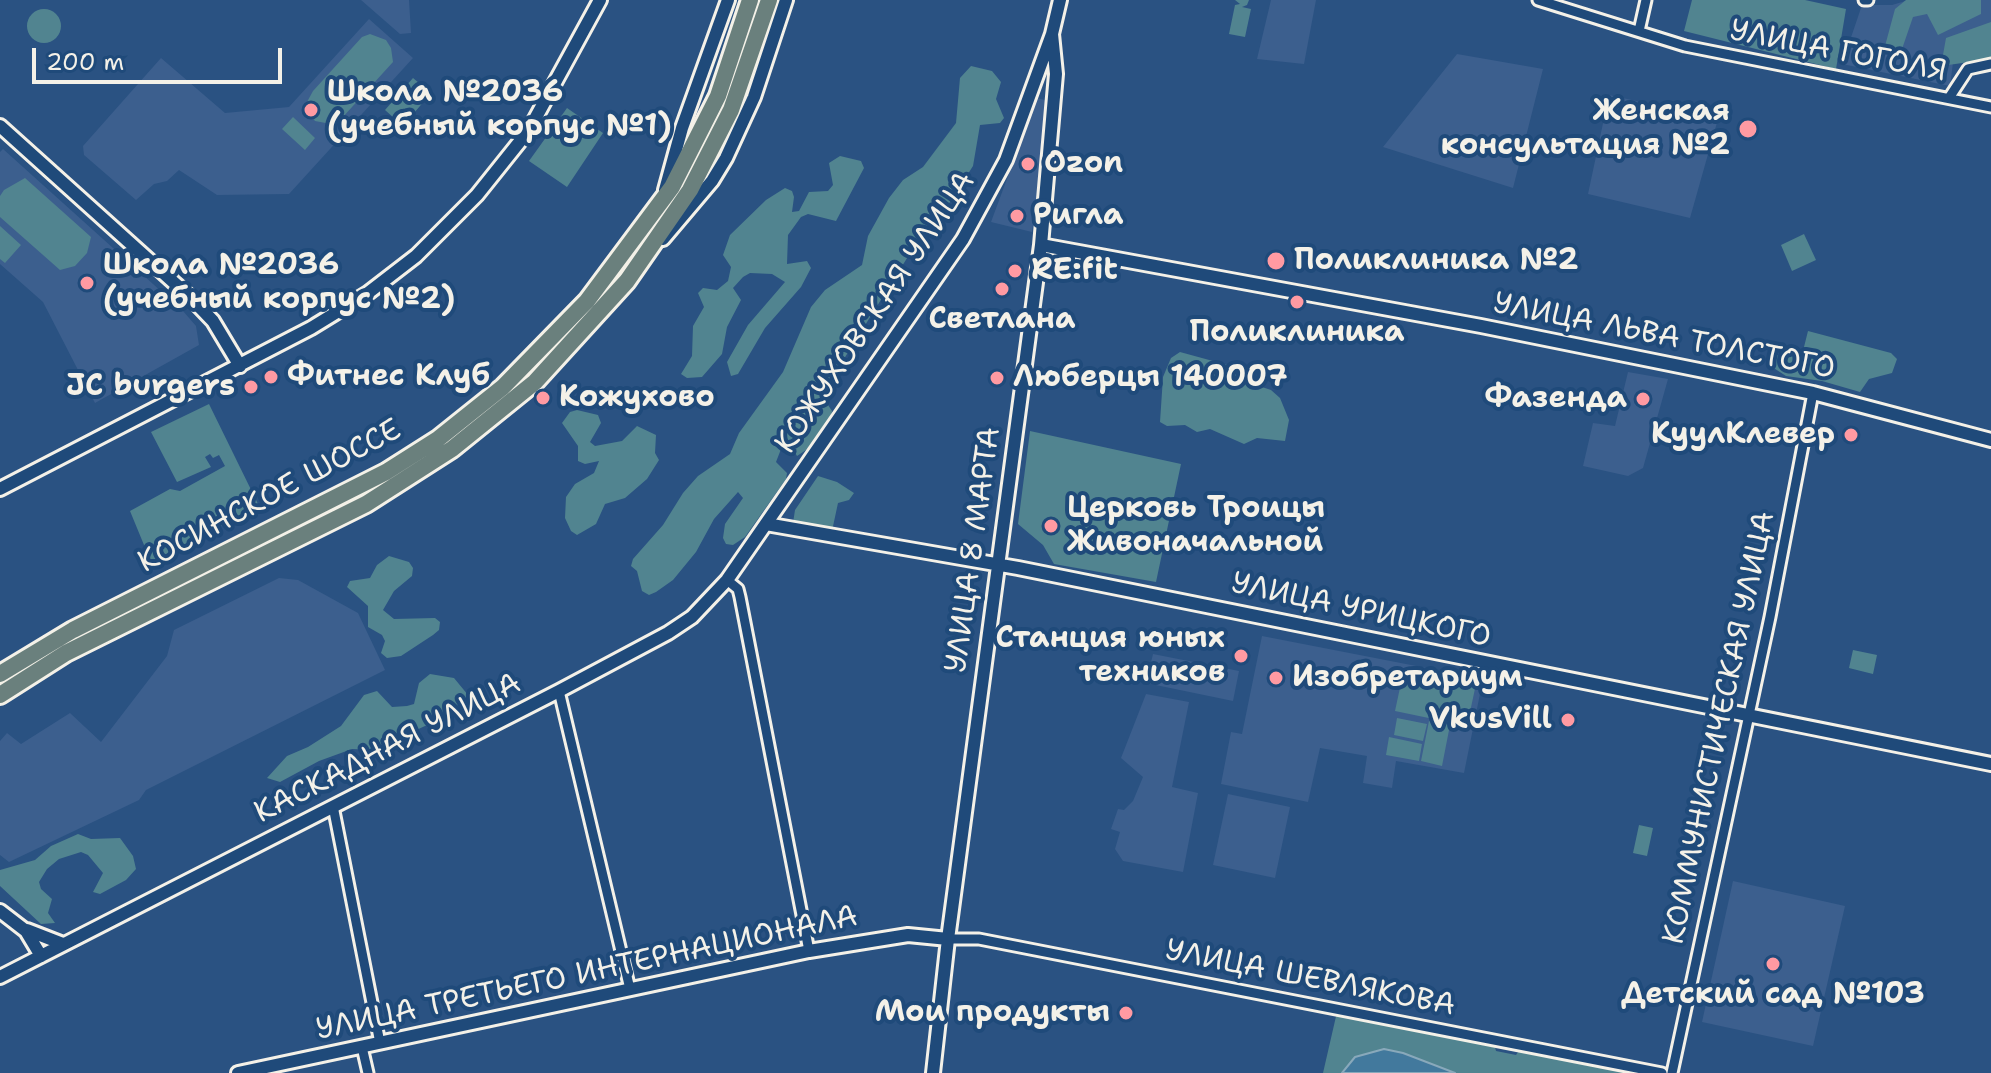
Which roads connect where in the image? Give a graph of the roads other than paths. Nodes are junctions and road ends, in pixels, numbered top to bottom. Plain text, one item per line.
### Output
1 (600, 0) edge
2 (728, 0) edge
3 (750, 0) edge
4 (769, 0) edge
5 (786, 0) edge
6 (1060, 0) edge
7 (1538, 0) edge
8 (1646, 0) edge
9 (1639, 31) junction
10 (1052, 34) junction
11 (1991, 64) edge
12 (1030, 95) junction
13 (1949, 98) junction
14 (1053, 99) junction
15 (1991, 107) edge
16 (0, 126) edge
17 (656, 210) junction
18 (1041, 245) junction
19 (642, 262) junction
20 (240, 366) junction
21 (1813, 393) junction
22 (1991, 440) edge
23 (0, 489) edge
24 (766, 524) junction
25 (998, 566) junction
26 (727, 580) junction
27 (0, 674) edge
28 (559, 691) junction
29 (0, 695) edge
30 (1749, 717) junction
31 (1991, 764) edge
32 (333, 806) junction
33 (0, 911) edge
34 (21, 926) junction
35 (948, 939) junction
36 (63, 944) junction
37 (809, 951) junction
38 (41, 956) junction
39 (15, 969) junction
40 (0, 977) edge
41 (630, 989) junction
42 (380, 1043) junction
43 (362, 1047) junction
44 (238, 1073) edge
45 (368, 1073) edge
46 (933, 1073) edge
47 (1662, 1073) edge
48 (1672, 1073) edge

1 - 20 street
2 - 17 street
3 - 17 highway, КОСИНСКОЕ ШОССЕ
4 - 19 highway, КОСИНСКОЕ ШОССЕ
5 - 19 street
6 - 10 street
7 - 9 street, УЛИЦА ГОГОЛЯ
8 - 9 street
9 - 13 street, УЛИЦА ГОГОЛЯ
10 - 12 street, КОЖУХОВСКАЯ УЛИЦА
10 - 14 street, УЛИЦА 8 МАРТА
11 - 13 street
12 - 14 street
12 - 24 street, КОЖУХОВСКАЯ УЛИЦА
13 - 15 street, УЛИЦА ГОГОЛЯ
14 - 18 street, УЛИЦА 8 МАРТА
16 - 20 street
17 - 27 highway, КОСИНСКОЕ ШОССЕ
18 - 21 street, УЛИЦА ЛЬВА ТОЛСТОГО
18 - 25 street, УЛИЦА 8 МАРТА
19 - 29 highway, КОСИНСКОЕ ШОССЕ
20 - 23 street
21 - 22 street, УЛИЦА ЛЬВА ТОЛСТОГО
21 - 30 street, КОММУНИСТИЧЕСКАЯ УЛИЦА
24 - 25 street, УЛИЦА УРИЦКОГО
24 - 26 street, КАСКАДНАЯ УЛИЦА
25 - 30 street, УЛИЦА УРИЦКОГО
25 - 35 street, УЛИЦА 8 МАРТА
26 - 28 street, КАСКАДНАЯ УЛИЦА
26 - 37 street
28 - 32 street, КАСКАДНАЯ УЛИЦА
28 - 41 street
30 - 31 street, УЛИЦА УРИЦКОГО
30 - 48 street, КОММУНИСТИЧЕСКАЯ УЛИЦА
32 - 36 street, КАСКАДНАЯ УЛИЦА
32 - 42 street
33 - 34 street
34 - 36 street
34 - 38 street
34 - 39 street
35 - 37 street, УЛИЦА ТРЕТЬЕГО ИНТЕРНАЦИОНАЛА
35 - 46 street, УЛИЦА 8 МАРТА
35 - 47 street, УЛИЦА ШЕВЛЯКОВА
36 - 38 street, КАСКАДНАЯ УЛИЦА
37 - 41 street, УЛИЦА ТРЕТЬЕГО ИНТЕРНАЦИОНАЛА
38 - 39 street, КАСКАДНАЯ УЛИЦА
39 - 40 street, КАСКАДНАЯ УЛИЦА
41 - 42 street, УЛИЦА ТРЕТЬЕГО ИНТЕРНАЦИОНАЛА
42 - 43 street, УЛИЦА ТРЕТЬЕГО ИНТЕРНАЦИОНАЛА
43 - 44 street, УЛИЦА ТРЕТЬЕГО ИНТЕРНАЦИОНАЛА
43 - 45 street

